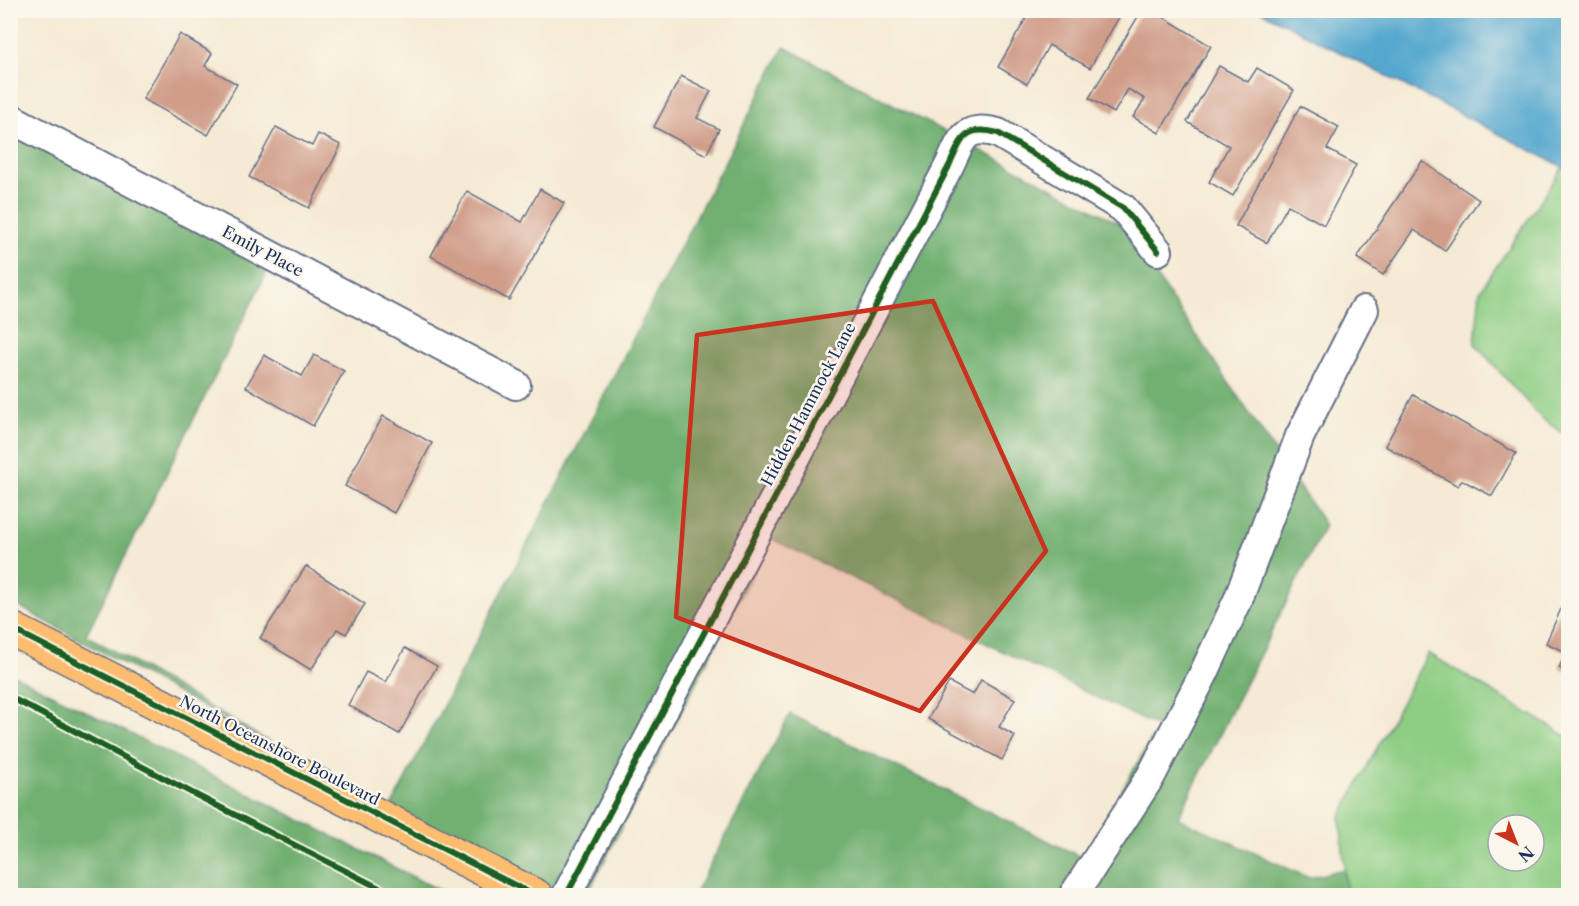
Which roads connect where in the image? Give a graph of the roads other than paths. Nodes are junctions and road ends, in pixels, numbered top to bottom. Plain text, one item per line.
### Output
1 (10, 118) edge
2 (1158, 251) dead end
3 (1364, 310) dead end
4 (516, 385) dead end
5 (10, 628) edge
6 (537, 896) edge
7 (566, 896) edge
8 (1072, 896) edge

1 - 4 street, Emily Place
2 - 7 street, Hidden Hammock Lane
3 - 8 street
5 - 6 main road, North Oceanshore Boulevard

